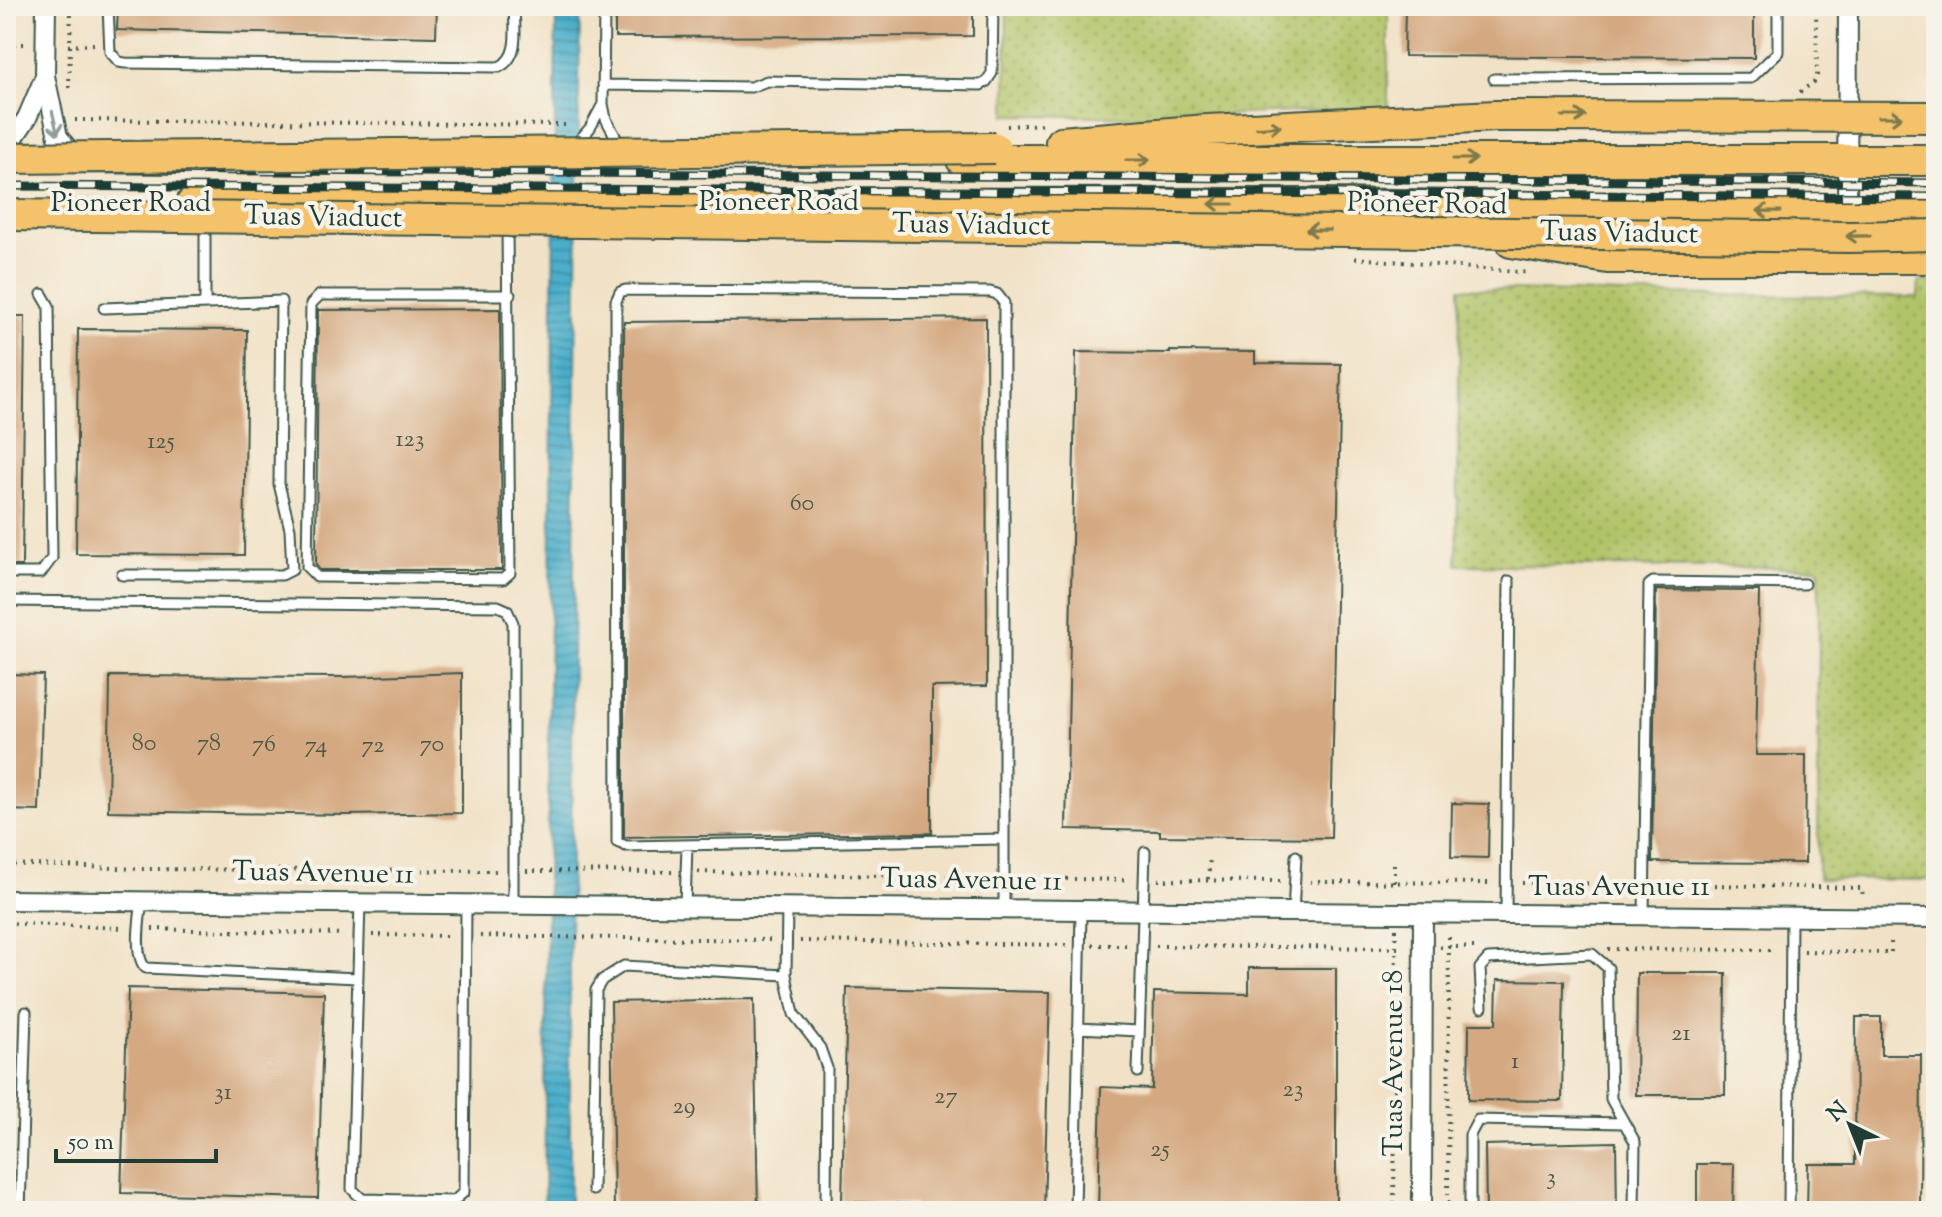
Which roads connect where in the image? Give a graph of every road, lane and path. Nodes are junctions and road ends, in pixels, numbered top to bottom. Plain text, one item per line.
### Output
1 (13, 6) edge
2 (46, 6) edge
3 (71, 6) edge
4 (108, 6) edge
5 (514, 6) edge
6 (604, 6) edge
7 (993, 6) edge
8 (1778, 6) edge
9 (1816, 6) edge
10 (1848, 6) edge
11 (45, 76) junction
12 (1494, 79) dead end
13 (6, 85) edge
14 (603, 85) junction
15 (69, 90) dead end
16 (1795, 96) dead end
17 (603, 104) junction
18 (1936, 117) edge
19 (54, 120) junction
20 (541, 124) dead end
21 (6, 149) edge
22 (6, 159) edge
23 (1936, 160) edge
24 (629, 161) junction
25 (1847, 161) junction
26 (80, 162) junction
27 (560, 162) junction
28 (205, 203) junction
29 (509, 203) junction
30 (1327, 204) junction
31 (6, 205) edge
32 (1847, 212) junction
33 (1936, 213) edge
34 (6, 215) edge
35 (1936, 235) edge
36 (1936, 258) edge
37 (42, 294) dead end
38 (510, 295) junction
39 (205, 304) junction
40 (104, 308) dead end
41 (6, 573) edge
42 (122, 575) dead end
43 (1509, 581) dead end
44 (1804, 584) dead end
45 (6, 601) edge
46 (1004, 839) junction
47 (687, 845) junction
48 (1145, 852) dead end
49 (1296, 856) dead end
50 (1210, 858) dead end
51 (1394, 862) dead end
52 (6, 864) edge
53 (512, 871) junction
54 (686, 872) junction
55 (1004, 878) junction
56 (1208, 879) junction
57 (1145, 880) junction
58 (1295, 882) junction
59 (1394, 882) junction
60 (1507, 883) junction
61 (1645, 884) junction
62 (6, 900) edge
63 (142, 900) junction
64 (360, 902) junction
65 (466, 903) junction
66 (513, 904) junction
67 (685, 906) junction
68 (787, 907) junction
69 (1004, 910) junction
70 (1081, 911) junction
71 (1144, 911) junction
72 (1293, 913) junction
73 (1396, 914) junction
74 (1423, 914) junction
75 (1449, 914) junction
76 (1506, 915) junction
77 (1644, 916) junction
78 (1791, 917) junction
79 (1865, 917) junction
80 (1891, 917) junction
81 (1936, 918) edge
82 (6, 923) edge
83 (139, 929) junction
84 (359, 934) junction
85 (466, 936) junction
86 (786, 940) junction
87 (1080, 945) junction
88 (1143, 945) junction
89 (1449, 947) junction
90 (1480, 947) dead end
91 (1423, 948) junction
92 (1396, 949) junction
93 (1604, 949) dead end
94 (1791, 950) junction
95 (786, 975) junction
96 (357, 978) junction
97 (1482, 1007) dead end
98 (26, 1012) dead end
99 (1078, 1028) junction
100 (1139, 1031) junction
101 (1138, 1072) dead end
102 (1624, 1123) junction
103 (593, 1190) dead end
104 (826, 1209) dead end
105 (20, 1211) edge
106 (1075, 1211) edge
107 (1394, 1211) edge
108 (1422, 1211) edge
109 (1448, 1211) edge
110 (1470, 1211) edge
111 (1634, 1211) edge
112 (1789, 1211) edge

1 - 13 path
2 - 11 street
3 - 15 path
4 - 5 lane
6 - 14 lane
7 - 14 lane
8 - 12 lane
9 - 16 path
10 - 25 street
11 - 19 street
11 - 21 street
14 - 17 lane
17 - 24 lane
17 - 27 lane
22 -> 18 main road, bridge
19 - 20 path
19 -> 26 street
22 - 26 main road, Pioneer Road
23 - 25 main road, Pioneer Road
24 -> 25 main road, Pioneer Road
24 - 27 main road, Pioneer Road
25 - 32 street
26 - 27 main road, Pioneer Road
28 - 29 main road, Pioneer Road
28 - 31 main road, Pioneer Road
28 - 39 lane
30 -> 29 main road, Pioneer Road
29 - 38 lane
32 -> 30 main road, Pioneer Road
30 - 36 main road
32 - 33 main road, Pioneer Road
35 -> 34 main road, Tuas Viaduct, bridge
37 - 41 lane
38 - 38 lane
39 - 40 lane
39 - 42 lane
43 - 60 lane
44 - 61 lane
45 - 53 lane
46 - 47 lane
46 - 47 lane
46 - 55 lane
47 - 54 lane
48 - 57 lane
49 - 58 lane
50 - 56 path
51 - 59 path
52 - 53 path
53 - 54 path
53 - 66 lane
54 - 55 path
54 - 67 lane
55 - 57 path
55 - 69 lane
56 - 57 path
56 - 58 path
57 - 71 lane
58 - 59 path
58 - 72 lane
59 - 60 path
60 - 61 path
60 - 76 lane
61 - 77 lane
61 - 79 path
62 - 63 street, Tuas Avenue 11
63 - 64 street, Tuas Avenue 11
63 - 83 lane
64 - 65 street, Tuas Avenue 11
64 - 84 lane
65 - 66 street, Tuas Avenue 11
65 - 85 lane
66 - 67 street, Tuas Avenue 11
67 - 68 street, Tuas Avenue 11
68 - 69 street, Tuas Avenue 11
68 - 86 lane
69 - 70 street, Tuas Avenue 11
70 - 71 street, Tuas Avenue 11
70 - 87 lane
71 - 72 street, Tuas Avenue 11
71 - 88 lane
72 - 73 street, Tuas Avenue 11
73 - 74 street, Tuas Avenue 11
73 - 92 path
74 - 75 street, Tuas Avenue 11
74 - 91 street, Tuas Avenue 18
75 - 76 street, Tuas Avenue 11
75 - 89 path
76 - 77 street, Tuas Avenue 11
77 - 78 street, Tuas Avenue 11
78 - 79 street, Tuas Avenue 11
78 - 94 lane
79 - 80 street, Tuas Avenue 11
80 - 81 street, Tuas Avenue 11
80 - 94 path
82 - 83 path
83 - 84 path
83 - 96 lane
84 - 85 path
84 - 96 lane
85 - 86 path
85 - 96 lane
86 - 87 path
86 - 95 lane
87 - 88 path
87 - 99 lane
88 - 92 path
88 - 100 lane
89 - 90 path
89 - 91 path
89 - 109 path
91 - 92 path
91 - 108 street, Tuas Avenue 18
92 - 107 path
93 - 94 path
94 - 112 lane
95 - 103 lane
95 - 104 lane
97 - 102 lane
98 - 105 lane
99 - 100 lane
99 - 106 lane
100 - 101 lane
102 - 110 lane
102 - 111 lane

